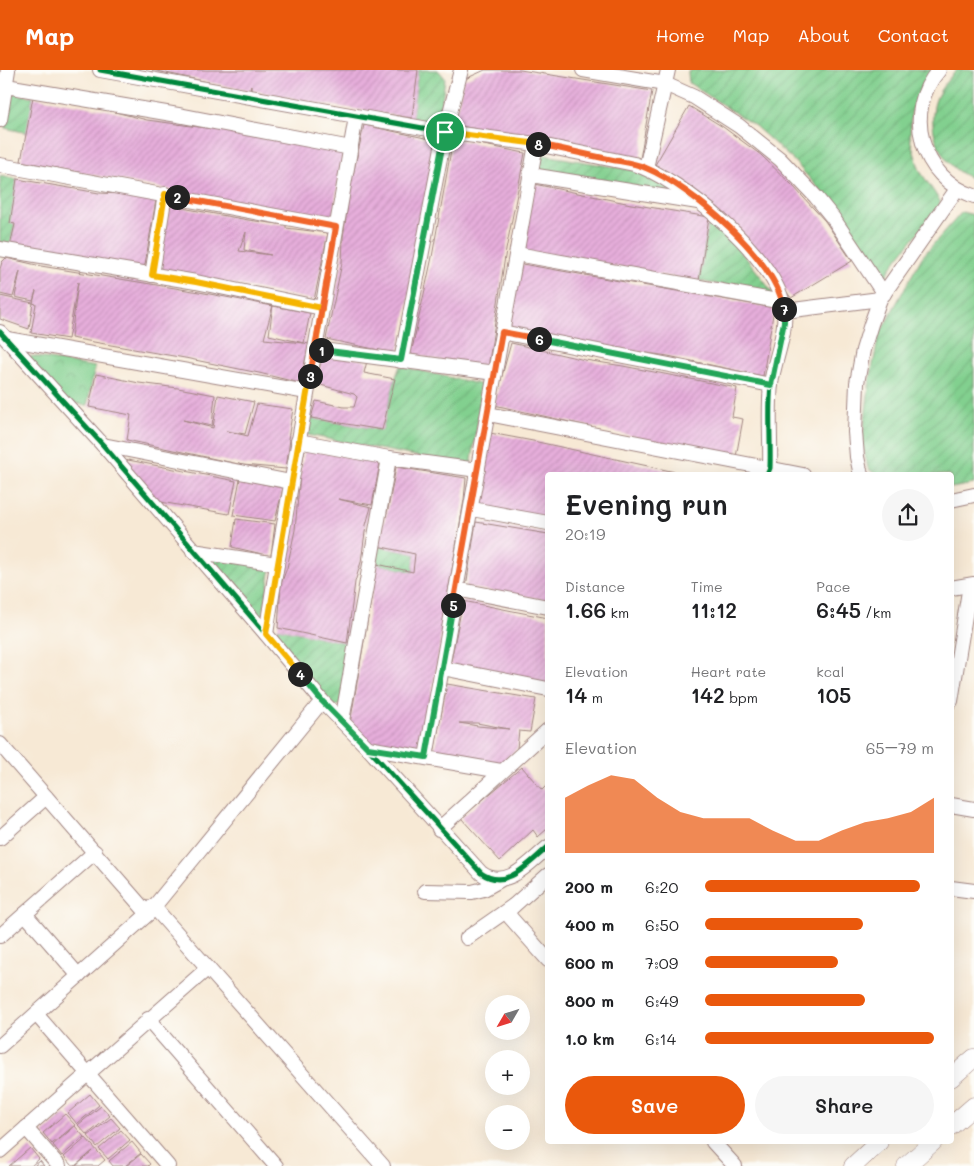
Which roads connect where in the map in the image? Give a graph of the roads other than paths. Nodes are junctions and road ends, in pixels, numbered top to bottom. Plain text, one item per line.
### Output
1 (8, 70) edge
2 (100, 70) edge
3 (461, 70) edge
4 (583, 70) edge
5 (668, 70) edge
6 (939, 70) edge
7 (664, 84) junction
8 (6, 86) junction
9 (356, 117) junction
10 (0, 120) edge
11 (445, 132) junction
12 (536, 144) junction
13 (350, 148) junction
14 (0, 165) edge
15 (646, 168) junction
16 (531, 175) junction
17 (957, 189) junction
18 (165, 194) junction
19 (974, 196) edge
20 (701, 203) junction
21 (336, 227) junction
22 (0, 249) edge
23 (517, 254) junction
24 (152, 275) junction
25 (882, 297) junction
26 (784, 306) junction
27 (322, 308) junction
28 (502, 332) junction
29 (4, 335) edge
30 (315, 349) junction
31 (401, 360) junction
32 (495, 373) junction
33 (771, 385) junction
34 (307, 392) junction
35 (488, 414) junction
36 (298, 441) junction
37 (103, 445) junction
38 (389, 458) junction
39 (478, 470) junction
40 (768, 471) edge
41 (860, 472) edge
42 (291, 482) junction
43 (974, 495) edge
44 (954, 499) edge
45 (472, 509) junction
46 (545, 522) edge
47 (193, 551) junction
48 (277, 564) junction
49 (972, 585) edge
50 (456, 588) junction
51 (954, 588) edge
52 (545, 606) edge
53 (266, 634) junction
54 (442, 668) junction
55 (954, 676) edge
56 (545, 688) edge
57 (322, 701) junction
58 (342, 721) junction
59 (545, 733) edge
60 (0, 744) edge
61 (368, 748) junction
62 (426, 757) junction
63 (501, 771) junction
64 (46, 797) junction
65 (954, 806) edge
66 (974, 809) edge
67 (439, 829) junction
68 (0, 838) edge
69 (545, 849) edge
70 (95, 852) junction
71 (545, 878) edge
72 (505, 879) junction
73 (954, 888) edge
74 (425, 891) dead end
75 (974, 891) edge
76 (525, 895) junction
77 (513, 906) junction
78 (151, 910) junction
79 (25, 914) junction
80 (0, 936) edge
81 (467, 938) dead end
82 (545, 957) edge
83 (208, 968) junction
84 (79, 976) junction
85 (36, 1014) junction
86 (148, 1019) junction
87 (0, 1046) edge
88 (974, 1058) edge
89 (87, 1074) junction
90 (954, 1075) edge
91 (974, 1106) edge
92 (954, 1123) edge
93 (26, 1128) junction
94 (714, 1144) edge
95 (877, 1144) edge
96 (931, 1144) edge
97 (0, 1152) edge
98 (59, 1166) edge
99 (168, 1166) edge
100 (276, 1166) edge
101 (383, 1166) edge
102 (735, 1166) edge
103 (853, 1166) edge
104 (906, 1166) edge

1 - 8 street
2 - 9 street
3 - 11 street
4 - 7 street
5 - 7 street
6 - 17 street
7 - 15 street
7 - 25 street
8 - 10 street
8 - 13 street
9 - 11 street
9 - 13 street
11 - 12 street
11 - 31 street
12 - 15 street
12 - 16 street
13 - 21 street
14 - 18 street
15 - 20 street
16 - 20 street
16 - 23 street
17 - 19 street
17 - 25 street
18 - 21 street
18 - 24 street
20 - 26 street
21 - 27 street
22 - 24 street
23 - 26 street
23 - 28 street
24 - 27 street
25 - 26 street
25 - 41 street
26 - 33 street
27 - 30 street
28 - 32 street
28 - 33 street
29 - 34 street
29 - 37 street
30 - 31 street
30 - 34 street
31 - 32 street
32 - 35 street
33 - 40 street
34 - 36 street
35 - 39 street
35 - 40 street
36 - 38 street
36 - 42 street
37 - 42 street
37 - 47 street
38 - 39 street
38 - 58 street
39 - 45 street
42 - 48 street
43 - 44 street
45 - 46 street
45 - 50 street
47 - 48 street
47 - 53 street
48 - 53 street
49 - 51 street
49 - 55 street
50 - 52 street
50 - 54 street
53 - 57 street
54 - 56 street
54 - 62 street
57 - 58 street
57 - 78 street
58 - 61 street
59 - 63 street
60 - 64 street
61 - 62 street
61 - 67 street
62 - 63 street
63 - 67 street
64 - 68 street
64 - 70 street
65 - 66 street
67 - 72 street
69 - 72 street
70 - 78 street
70 - 79 street
71 - 76 street
72 - 74 street
72 - 76 street
73 - 75 street
76 - 77 street
77 - 81 street
77 - 82 street
78 - 83 street
78 - 84 street
79 - 80 street
79 - 84 street
83 - 86 street
83 - 101 street
84 - 85 street
85 - 87 street
85 - 89 street
86 - 89 street
86 - 100 street
88 - 90 main road
89 - 93 street
89 - 99 street
91 - 92 main road
93 - 97 street
93 - 98 street
94 - 102 street
95 - 103 main road
96 - 104 main road

